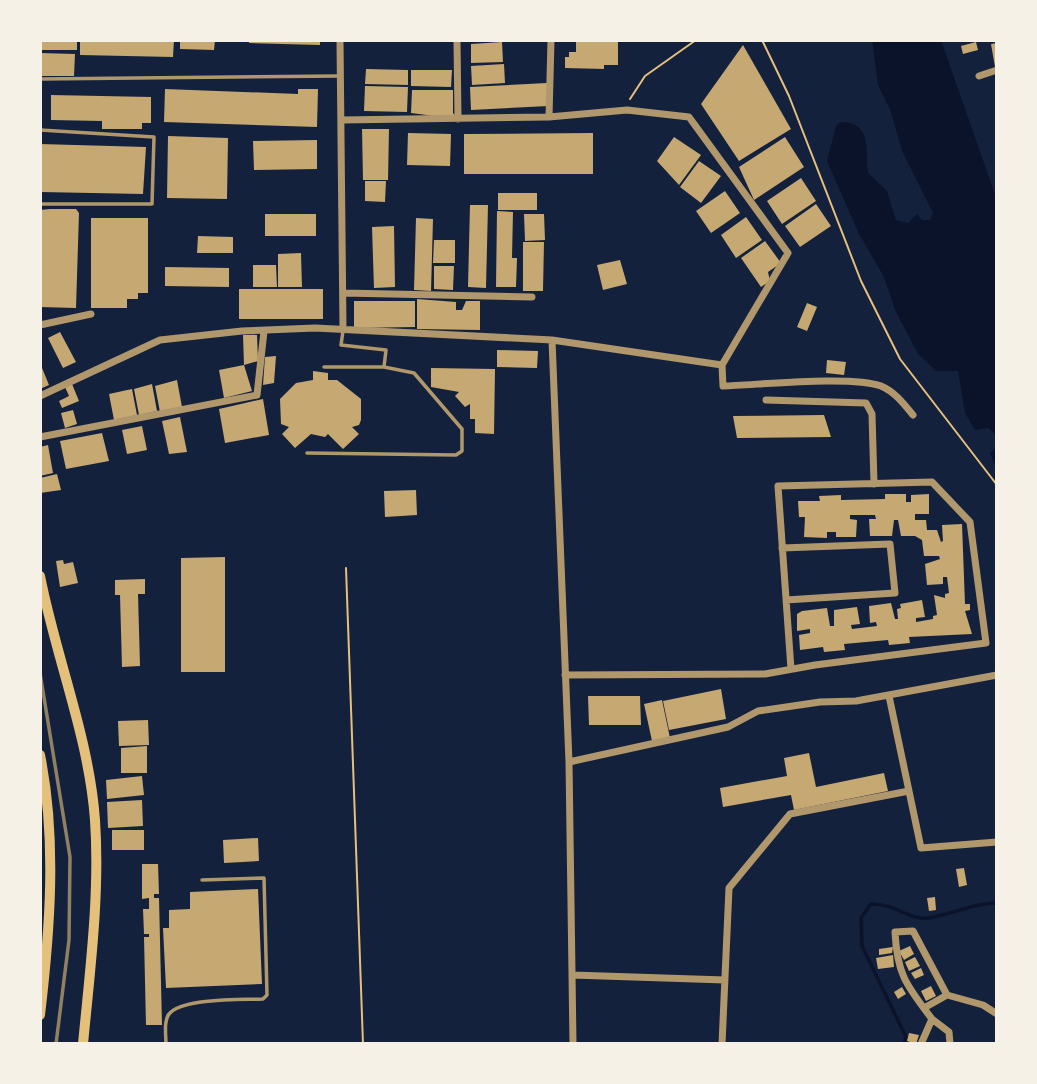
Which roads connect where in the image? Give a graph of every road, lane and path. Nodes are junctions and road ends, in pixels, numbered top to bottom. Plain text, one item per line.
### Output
1 (340, 40) edge
2 (457, 40) edge
3 (551, 40) edge
4 (696, 40) edge
5 (762, 40) edge
6 (997, 70) edge
7 (340, 76) junction
8 (979, 76) dead end
9 (40, 79) edge
10 (627, 110) junction
11 (549, 117) junction
12 (457, 119) junction
13 (342, 120) junction
14 (40, 130) edge
15 (40, 204) edge
16 (343, 293) junction
17 (532, 297) dead end
18 (91, 314) dead end
19 (40, 325) edge
20 (343, 329) junction
21 (264, 331) junction
22 (552, 340) junction
23 (722, 365) junction
24 (324, 367) dead end
25 (384, 367) junction
26 (40, 396) edge
27 (766, 400) dead end
28 (913, 415) dead end
29 (40, 436) edge
30 (307, 453) dead end
31 (874, 484) junction
32 (997, 485) edge
33 (782, 548) junction
34 (346, 568) dead end
35 (40, 576) edge
36 (786, 600) junction
37 (790, 669) junction
38 (565, 675) junction
39 (997, 675) edge
40 (889, 696) junction
41 (40, 755) edge
42 (569, 762) junction
43 (909, 791) junction
44 (45, 799) edge
45 (997, 842) edge
46 (202, 880) dead end
47 (44, 886) edge
48 (43, 958) edge
49 (572, 975) junction
50 (725, 980) junction
51 (947, 995) junction
52 (923, 1008) junction
53 (997, 1014) edge
54 (40, 1015) edge
55 (932, 1019) junction
56 (83, 1044) edge
57 (166, 1044) edge
58 (363, 1044) edge
59 (573, 1044) edge
60 (722, 1044) edge
61 (921, 1044) edge
62 (950, 1044) edge

1 - 7 street
2 - 12 street
3 - 11 street
4 - 10 path
5 - 32 path
6 - 8 street
7 - 9 lane
7 - 13 street
10 - 11 street
10 - 23 street
11 - 12 street
12 - 13 street
13 - 16 street
14 - 15 lane
16 - 17 street
16 - 20 street
18 - 19 street
20 - 21 street
20 - 22 street
20 - 25 lane
21 - 26 street
21 - 29 street
22 - 23 street
22 - 38 street
23 - 28 street
24 - 25 lane
25 - 30 lane
27 - 31 street
31 - 33 street
31 - 37 street
33 - 36 street
33 - 36 street
34 - 58 path
35 - 56 main road
36 - 37 street
37 - 38 street
38 - 42 street
39 - 40 street
40 - 42 street
40 - 43 street
41 - 44 main road
42 - 49 street
43 - 45 street
43 - 50 street
44 - 47 main road
46 - 57 lane
47 - 48 main road
48 - 54 main road
49 - 50 street
49 - 59 street
50 - 60 street
51 - 52 street
51 - 52 street
51 - 53 street
52 - 55 street
55 - 61 street
55 - 62 street

